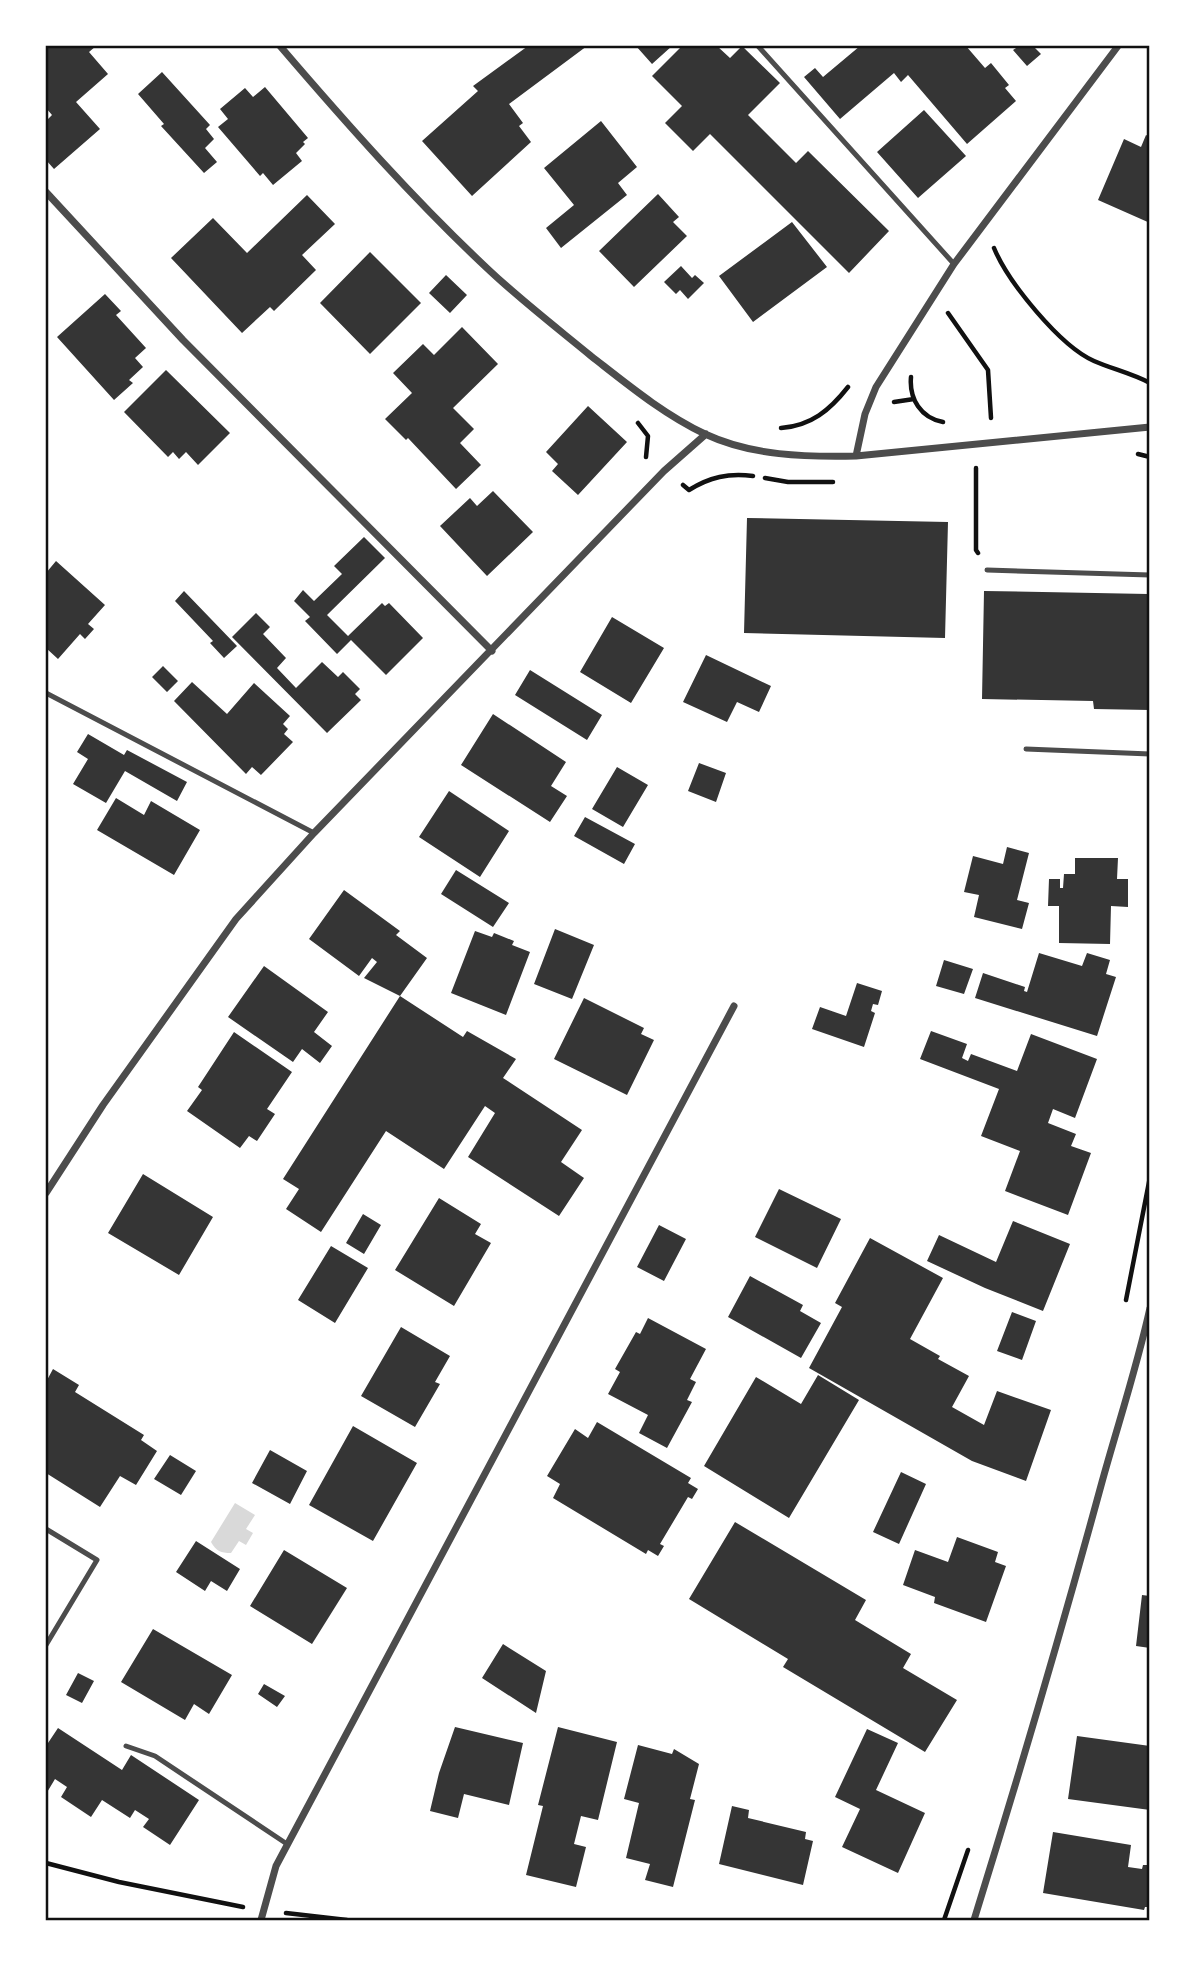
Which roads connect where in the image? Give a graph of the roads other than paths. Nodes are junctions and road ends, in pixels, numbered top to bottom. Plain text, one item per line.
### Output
1 (280, 46) edge
2 (758, 46) edge
3 (1118, 46) edge
4 (46, 192) edge
5 (954, 264) junction
6 (1150, 427) edge
7 (706, 434) junction
8 (856, 457) junction
9 (987, 569) road end
10 (1150, 575) edge
11 (492, 651) junction
12 (46, 693) edge
13 (1026, 749) dead end
14 (1150, 754) edge
15 (314, 833) junction
16 (734, 1006) dead end
17 (46, 1193) edge
18 (1150, 1308) edge
19 (46, 1529) edge
20 (46, 1644) edge
21 (125, 1746) dead end
22 (287, 1844) junction
23 (261, 1920) edge
24 (974, 1920) edge

1 - 7 street
2 - 5 lane
3 - 5 street
4 - 11 street
5 - 8 street
6 - 8 street
7 - 8 street
7 - 11 street
9 - 10 lane
11 - 15 street
12 - 15 lane
13 - 14 lane
15 - 17 street
16 - 22 street
18 - 24 street
19 - 20 lane
21 - 22 lane
22 - 23 street

